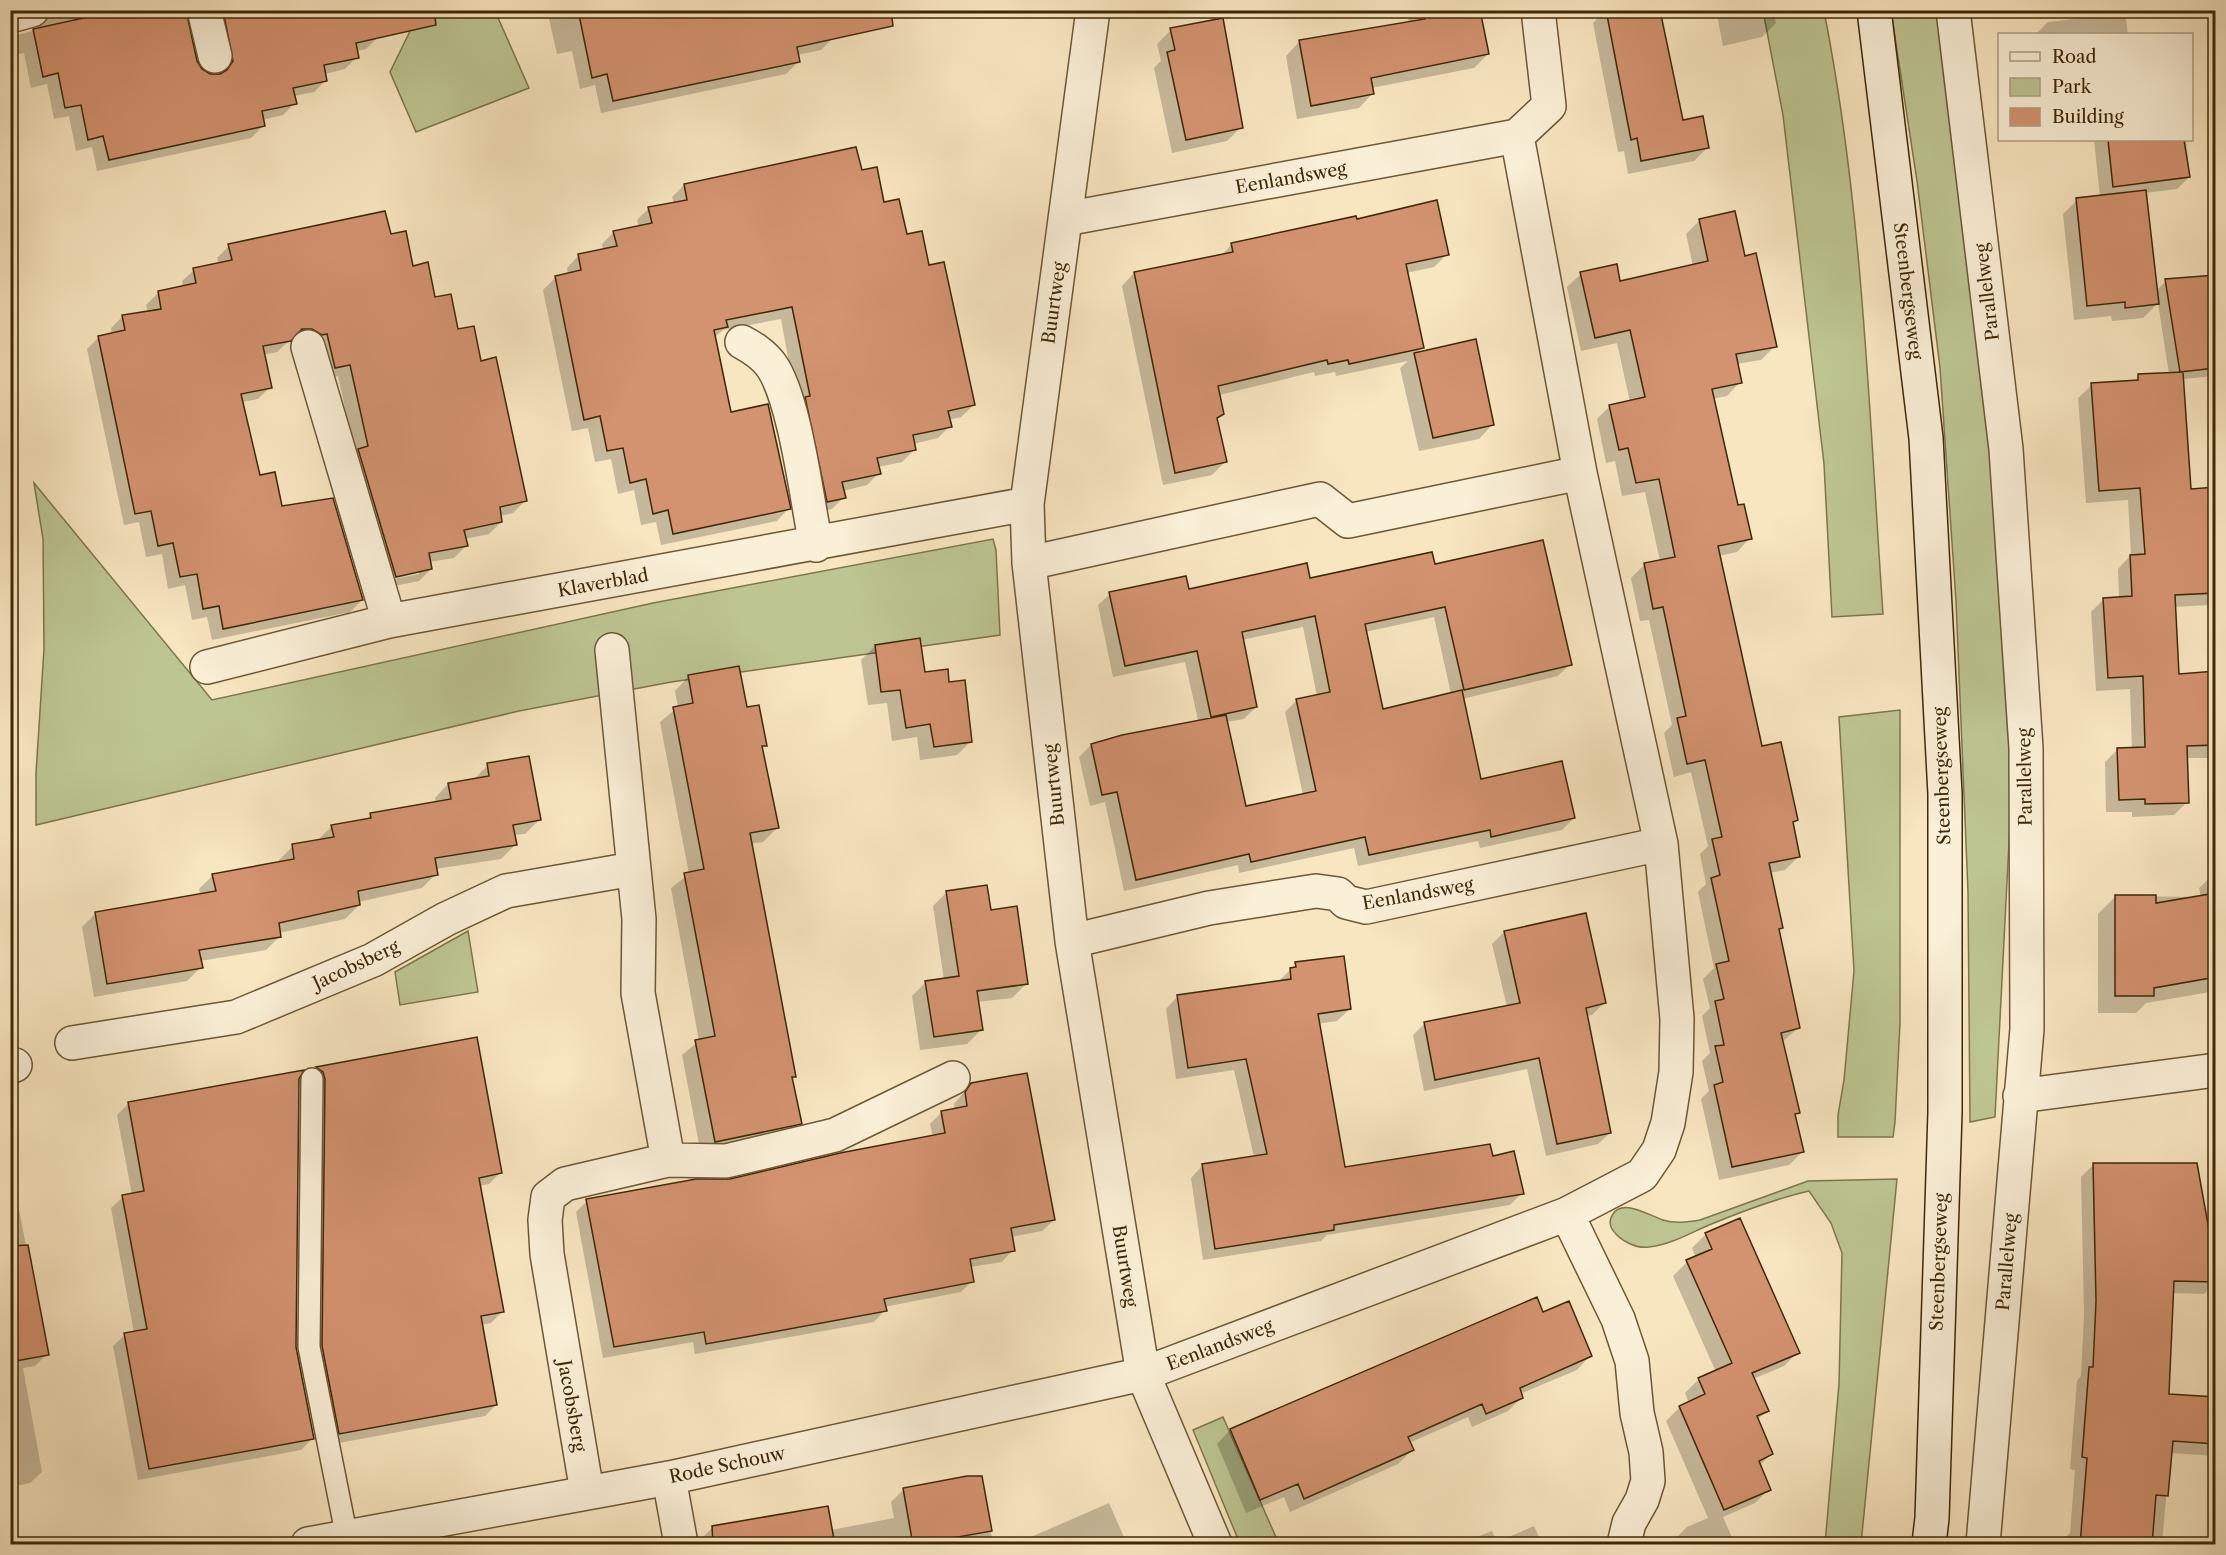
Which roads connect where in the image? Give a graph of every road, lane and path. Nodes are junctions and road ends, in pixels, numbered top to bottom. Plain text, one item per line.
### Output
1 (32, 10) edge
2 (204, 10) edge
3 (1092, 10) edge
4 (1538, 10) edge
5 (1874, 10) edge
6 (1953, 10) edge
7 (10, 16) edge
8 (215, 56) dead end
9 (1517, 136) junction
10 (1065, 219) junction
11 (742, 342) dead end
12 (308, 347) dead end
13 (1580, 473) junction
14 (1027, 504) junction
15 (816, 545) junction
16 (1029, 562) junction
17 (389, 621) junction
18 (612, 650) dead end
19 (207, 667) dead end
20 (1661, 844) junction
21 (633, 869) junction
22 (1072, 941) junction
23 (72, 1042) dead end
24 (2216, 1070) edge
25 (953, 1077) dead end
26 (312, 1079) dead end
27 (2020, 1096) junction
28 (668, 1160) junction
29 (1566, 1214) junction
30 (1143, 1374) junction
31 (669, 1478) junction
32 (587, 1492) junction
33 (347, 1538) junction
34 (308, 1545) edge
35 (681, 1545) edge
36 (1215, 1545) edge
37 (1624, 1545) edge
38 (1929, 1545) edge
39 (1983, 1545) edge

1 - 7 street
2 - 8 street
3 - 10 street, Buurtweg
4 - 9 street
5 - 38 street, Steenbergseweg
6 - 27 street, Parallelweg
9 - 10 street, Eenlandsweg
9 - 13 street, Eenlandsweg
10 - 14 street, Buurtweg
11 - 15 street
12 - 17 street
13 - 16 street
13 - 20 street, Eenlandsweg
14 - 15 street, Klaverblad
14 - 16 street, Buurtweg
15 - 17 street, Klaverblad
16 - 22 street, Buurtweg
17 - 19 street, Klaverblad
18 - 21 street
20 - 22 street, Eenlandsweg
20 - 29 street, Eenlandsweg
21 - 23 street, Jacobsberg
21 - 28 street
22 - 30 street, Buurtweg
24 - 27 street
25 - 28 street, Jacobsberg
26 - 33 lane
27 - 39 street, Parallelweg
28 - 32 street, Jacobsberg
29 - 30 street, Eenlandsweg
29 - 37 street
30 - 31 street, Rode Schouw
30 - 36 street, Buurtweg
31 - 32 street, Rode Schouw
31 - 35 street
32 - 33 street, Rode Schouw
33 - 34 street, Rode Schouw

